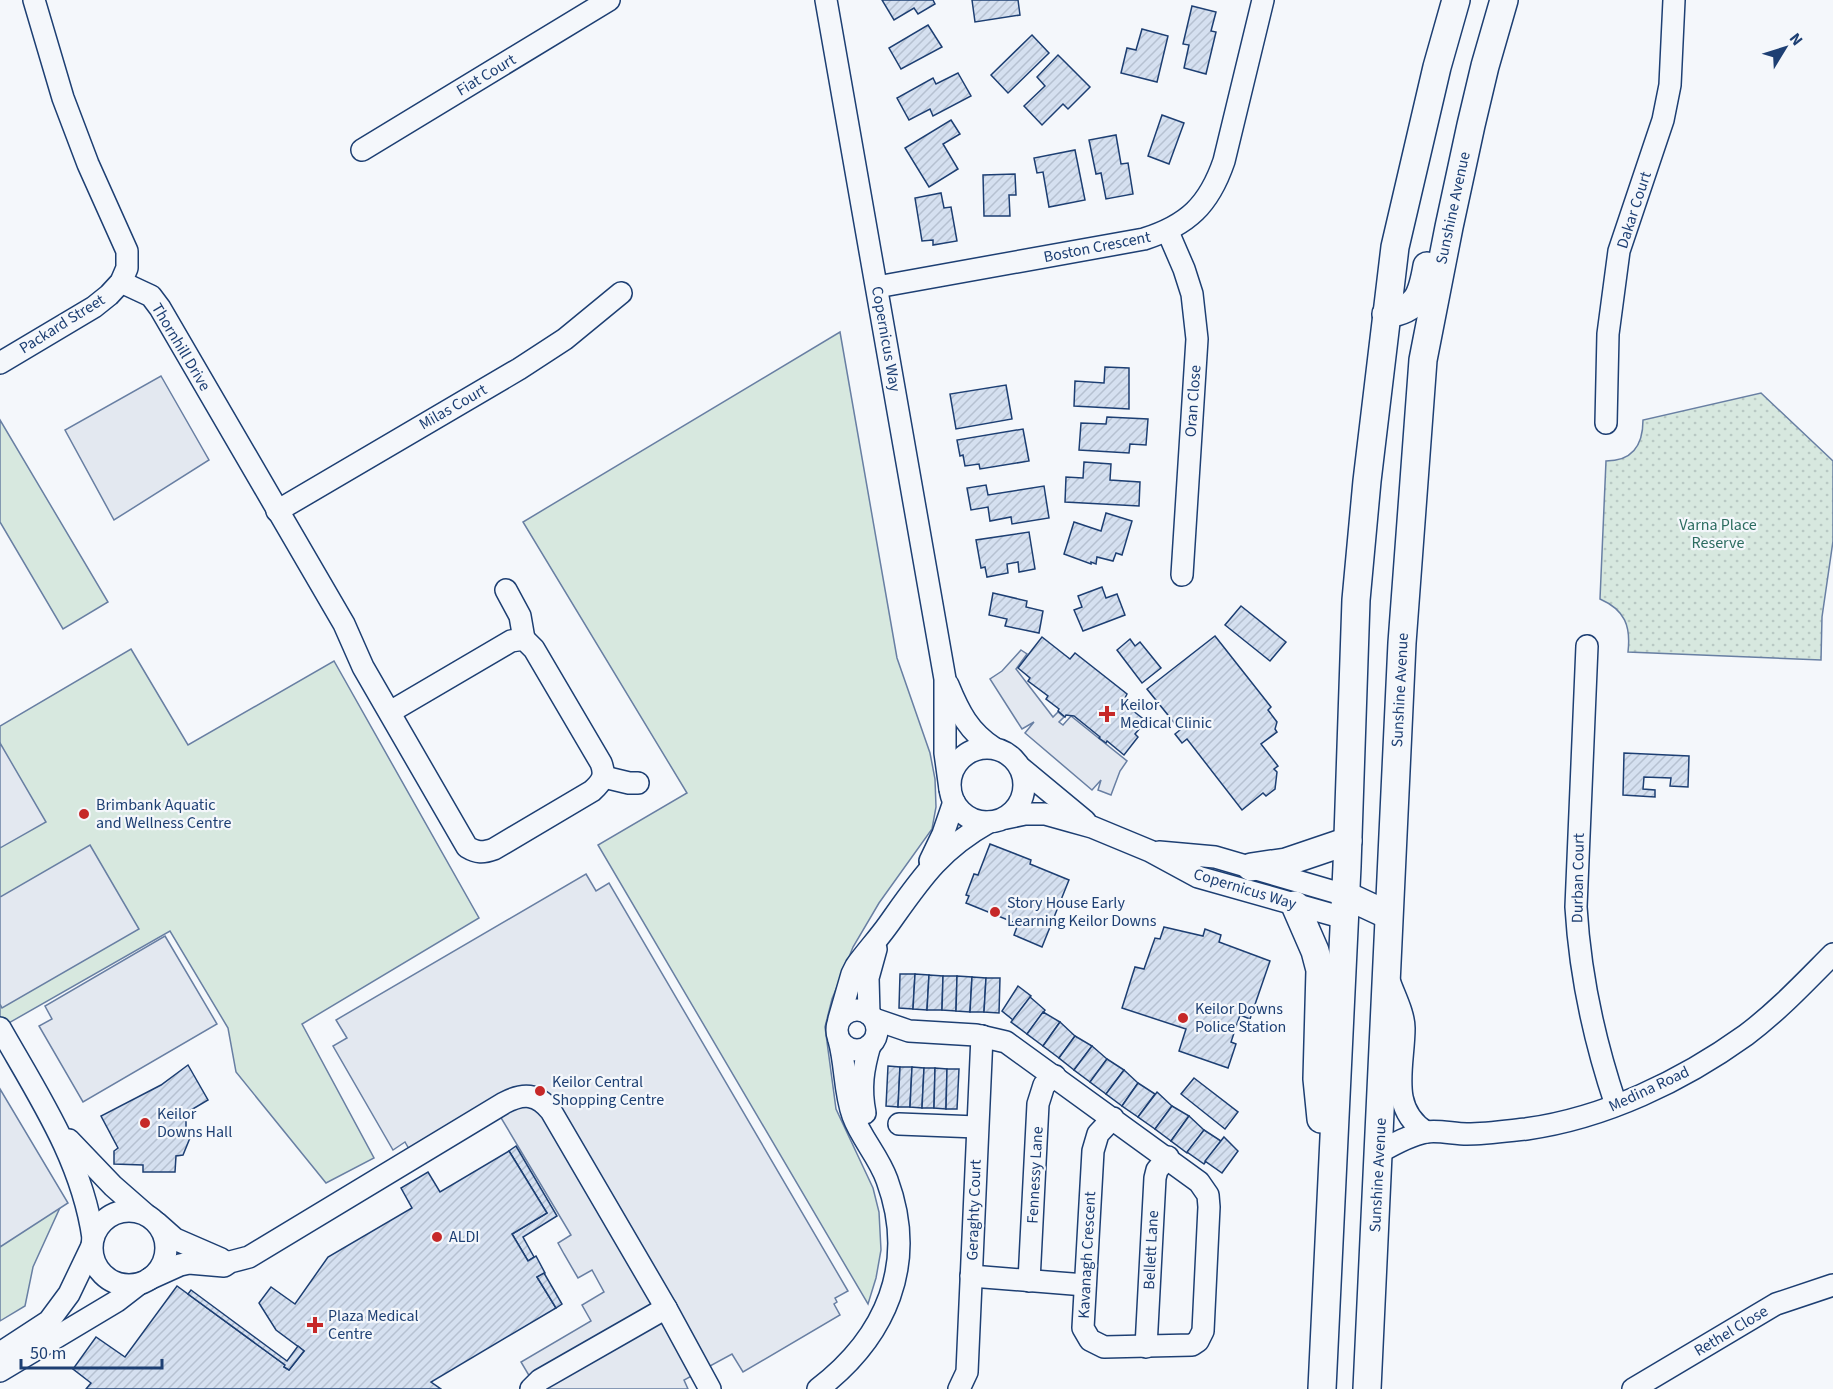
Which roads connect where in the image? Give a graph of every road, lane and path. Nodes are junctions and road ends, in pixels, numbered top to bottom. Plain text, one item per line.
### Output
1 (609, 0) edge
2 (826, 0) edge
3 (1263, 0) edge
4 (1456, 0) edge
5 (1472, 0) edge
6 (1504, 0) edge
7 (1674, 0) edge
8 (40, 1) edge
9 (1471, 125) junction
10 (1418, 147) junction
11 (362, 150) dead end
12 (1168, 232) junction
13 (121, 282) junction
14 (877, 287) junction
15 (621, 293) dead end
16 (1386, 314) junction
17 (0, 363) edge
18 (1606, 423) dead end
19 (277, 511) junction
20 (1182, 574) dead end
21 (506, 590) dead end
22 (524, 639) junction
23 (1587, 646) dead end
24 (945, 679) junction
25 (390, 712) junction
26 (994, 748) junction
27 (1021, 768) junction
28 (603, 777) junction
29 (638, 783) dead end
30 (952, 796) junction
31 (998, 820) junction
32 (1092, 827) junction
33 (1348, 841) junction
34 (1150, 851) junction
35 (1251, 867) junction
36 (925, 872) junction
37 (1295, 905) junction
38 (1344, 907) junction
39 (1388, 915) junction
40 (882, 932) junction
41 (1833, 954) edge
42 (1386, 971) junction
43 (872, 1016) junction
44 (0, 1028) edge
45 (839, 1029) junction
46 (909, 1031) junction
47 (981, 1036) junction
48 (871, 1044) junction
49 (7, 1056) edge
50 (1054, 1076) junction
51 (1616, 1105) junction
52 (1113, 1118) junction
53 (898, 1124) dead end
54 (56, 1126) junction
55 (977, 1127) junction
56 (1426, 1132) junction
57 (871, 1146) junction
58 (1380, 1152) junction
59 (1168, 1157) junction
60 (1330, 1198) junction
61 (150, 1218) junction
62 (92, 1243) junction
63 (230, 1262) junction
64 (971, 1276) junction
65 (1029, 1281) junction
66 (144, 1282) junction
67 (1085, 1285) junction
68 (1833, 1285) edge
69 (666, 1308) junction
70 (1146, 1347) junction
71 (0, 1353) edge
72 (0, 1371) edge
73 (960, 1386) edge
74 (531, 1389) edge
75 (710, 1389) edge
76 (818, 1389) edge
77 (1322, 1389) edge
78 (1367, 1389) edge
79 (1634, 1389) edge

1 - 11 street, Fiat Court
2 - 14 street, Copernicus Way
3 - 12 street, Boston Crescent
4 - 10 main road
5 - 10 main road
6 - 9 main road, Sunshine Avenue
7 - 18 street, Dakar Court
8 - 13 street
9 - 16 main road
9 - 39 main road, Sunshine Avenue
10 - 16 main road
12 - 14 street, Boston Crescent
12 - 20 street, Oran Close
13 - 17 street, Packard Street
13 - 19 street, Thornhill Drive
14 - 24 street, Copernicus Way
15 - 19 street, Milas Court
16 - 33 main road
19 - 25 street, Thornhill Drive
21 - 22 street
22 - 25 street
22 - 28 street
23 - 51 street, Durban Court
24 - 26 street, Copernicus Way
24 - 30 street, Copernicus Way
25 - 28 street, Thornhill Drive
26 - 27 street
26 - 30 street
27 - 31 street
27 - 32 street, Copernicus Way
28 - 29 street
30 - 31 street
30 - 36 street
31 - 32 street, Copernicus Way
31 - 36 street
32 - 34 street, Copernicus Way
33 - 35 main road
33 - 38 main road
34 - 35 street, Copernicus Way
34 - 37 street, Copernicus Way
35 - 38 street, Copernicus Way
36 - 40 street
37 - 38 street, Copernicus Way
37 - 60 main road
38 - 39 main road
38 - 60 main road
39 - 42 main road, Sunshine Avenue
40 - 43 street
40 - 45 street
41 - 51 street, Medina Road
42 - 56 street
42 - 58 main road, Sunshine Avenue
43 - 45 street
43 - 46 street, Kavanagh Crescent
43 - 48 street
44 - 49 street
45 - 48 street
45 - 57 street
46 - 47 street, Kavanagh Crescent
46 - 48 street, Kavanagh Crescent
47 - 50 street, Kavanagh Crescent
47 - 55 street, Geraghty Court
48 - 57 street
49 - 54 street
50 - 52 street, Kavanagh Crescent
50 - 65 street, Fennessy Lane
51 - 56 street, Medina Road
52 - 59 street, Kavanagh Crescent
52 - 67 street, Kavanagh Crescent
53 - 55 street
54 - 61 street
54 - 62 street
55 - 64 street, Geraghty Court
56 - 58 street, Medina Road
57 - 76 street
58 - 78 main road, Sunshine Avenue
59 - 70 street, Bellett Lane
59 - 70 street, Kavanagh Crescent
60 - 77 main road
61 - 62 street
61 - 63 street
61 - 66 street
62 - 66 street
62 - 71 street
63 - 66 street
63 - 69 street
64 - 65 street
64 - 73 street, Geraghty Court
65 - 67 street
66 - 72 street
67 - 70 street, Kavanagh Crescent
68 - 79 street, Rethel Close
69 - 74 street
69 - 75 street

